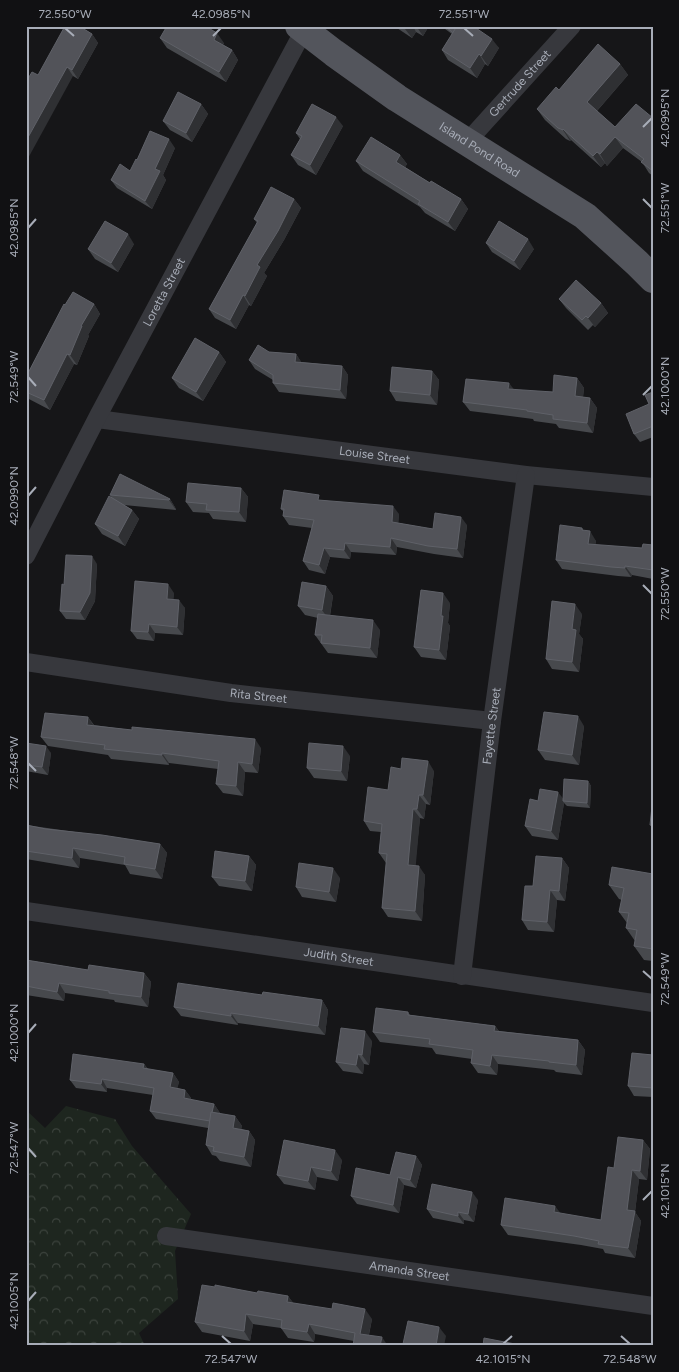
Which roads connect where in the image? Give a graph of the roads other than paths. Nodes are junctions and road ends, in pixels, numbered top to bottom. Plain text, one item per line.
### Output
1 (572, 26) edge
2 (302, 28) edge
3 (467, 142) junction
4 (653, 279) edge
5 (97, 419) junction
6 (526, 475) junction
7 (653, 487) edge
8 (26, 556) edge
9 (26, 662) edge
10 (492, 721) junction
11 (26, 911) edge
12 (462, 976) junction
13 (653, 1003) edge
14 (166, 1236) dead end
15 (653, 1306) edge

1 - 3 street, Gertrude Street
2 - 3 main road, Island Pond Road
2 - 5 street, Loretta Street
3 - 4 main road, Island Pond Road
5 - 6 street, Louise Street
5 - 8 street, Loretta Street
6 - 7 street, Louise Street
6 - 10 street, Fayette Street
9 - 10 street, Rita Street
10 - 12 street, Fayette Street
11 - 12 street, Judith Street
12 - 13 street, Judith Street
14 - 15 street, Amanda Street

